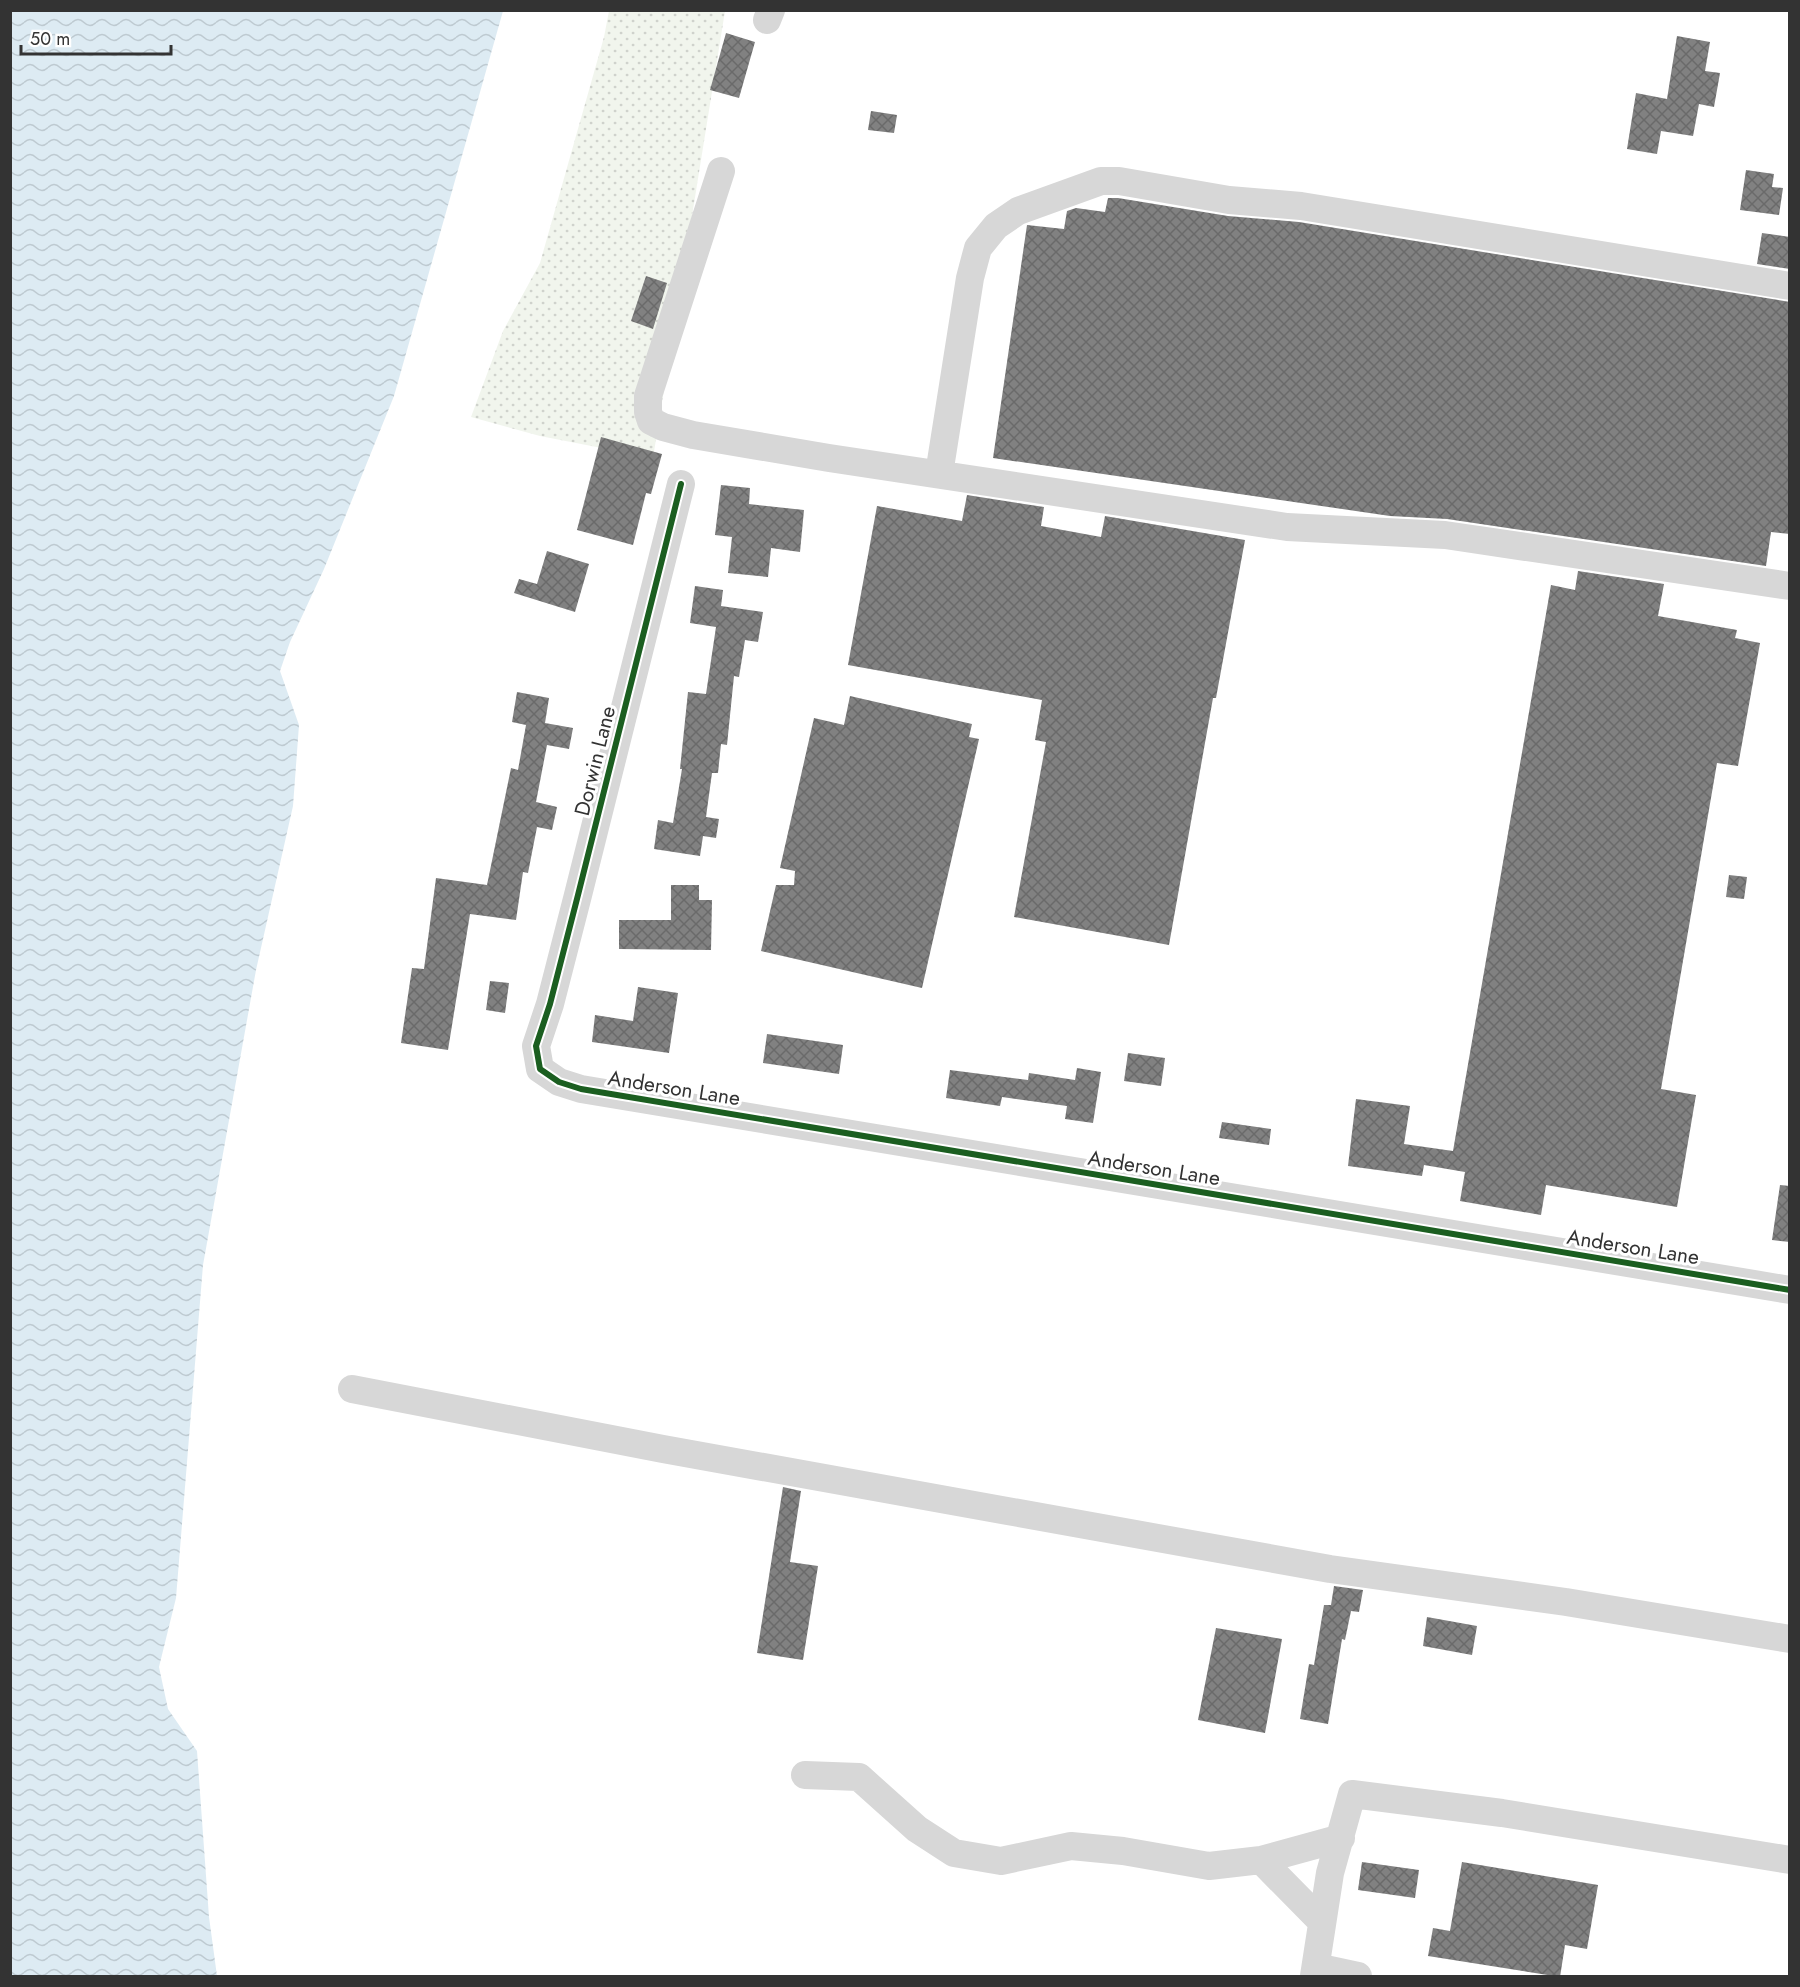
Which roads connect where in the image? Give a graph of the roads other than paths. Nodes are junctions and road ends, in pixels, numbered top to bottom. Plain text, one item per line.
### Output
1 (721, 171) dead end
2 (1790, 286) edge
3 (939, 474) junction
4 (681, 484) dead end
5 (1790, 586) edge
6 (536, 1046) joint
7 (1790, 1290) edge
8 (352, 1389) dead end
9 (1790, 1639) edge
10 (805, 1775) dead end
11 (1341, 1838) junction
12 (1261, 1860) junction
13 (1790, 1860) edge
14 (1323, 1922) junction
15 (1315, 1972) edge
16 (1358, 1977) edge

1 - 3 street
2 - 3 street
3 - 5 street
4 - 6 street, Dorwin Lane
6 - 7 street, Anderson Lane
8 - 9 street
10 - 12 street
11 - 12 street
11 - 13 street
11 - 14 street
12 - 14 street
14 - 15 street
15 - 16 street

